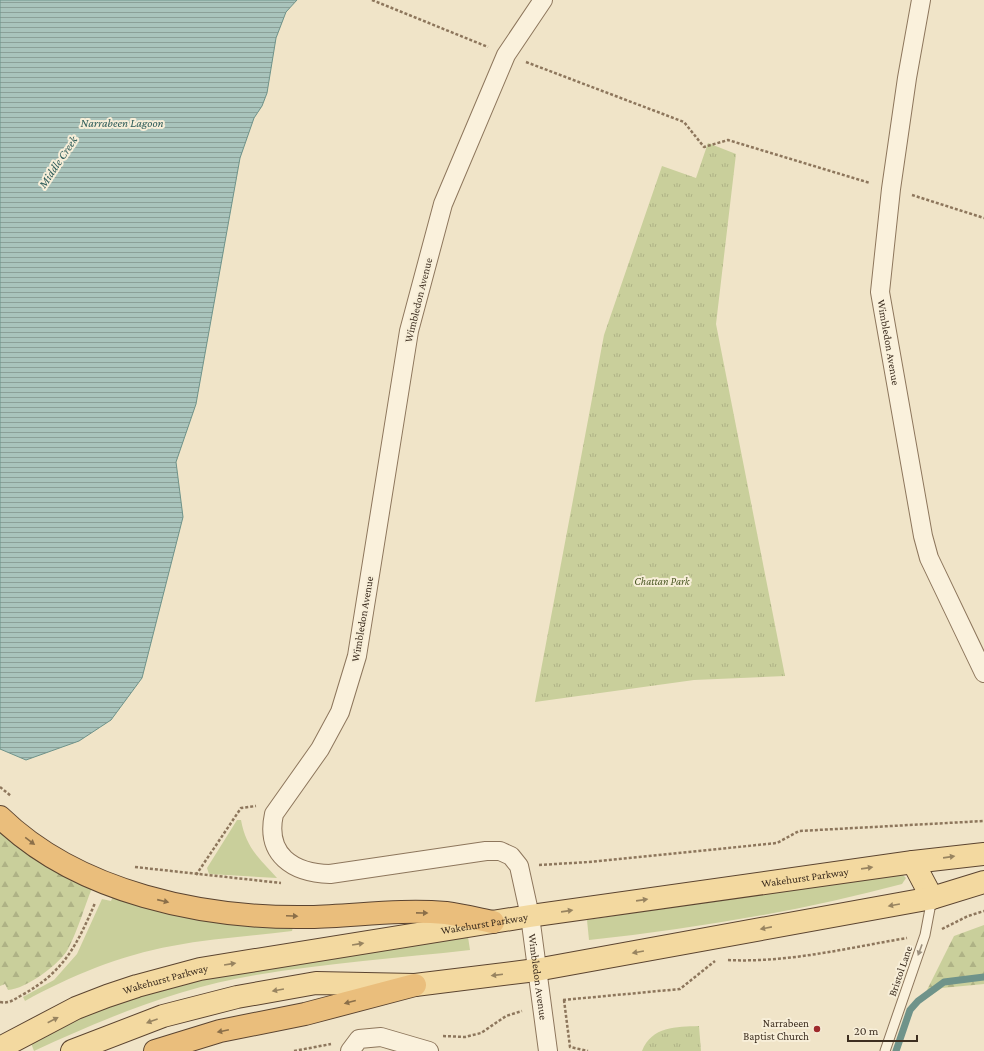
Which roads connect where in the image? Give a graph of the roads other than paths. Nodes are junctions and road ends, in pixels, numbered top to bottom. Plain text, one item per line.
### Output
1 (543, 0) edge
2 (921, 0) edge
3 (984, 673) edge
4 (0, 817) edge
5 (984, 854) edge
6 (913, 862) junction
7 (984, 882) edge
8 (932, 898) junction
9 (530, 916) junction
10 (493, 922) junction
11 (536, 970) junction
12 (415, 985) junction
13 (0, 1048) edge
14 (72, 1051) edge
15 (155, 1051) edge
16 (350, 1051) edge
17 (429, 1051) edge
18 (548, 1051) edge
19 (885, 1051) edge

1 - 9 street, Wimbledon Avenue
2 - 3 street, Wimbledon Avenue
4 -> 10 highway
6 -> 5 main road, Wakehurst Parkway
6 - 8 main road
9 -> 6 main road, Wakehurst Parkway
7 - 8 main road
8 -> 11 main road
8 -> 19 lane, Bristol Lane
9 - 10 main road, Wakehurst Parkway
9 - 11 street, Wimbledon Avenue
13 -> 10 main road, Wakehurst Parkway
11 -> 12 main road
11 - 18 street, Wimbledon Avenue
12 -> 14 main road
12 -> 15 highway
16 - 17 street

